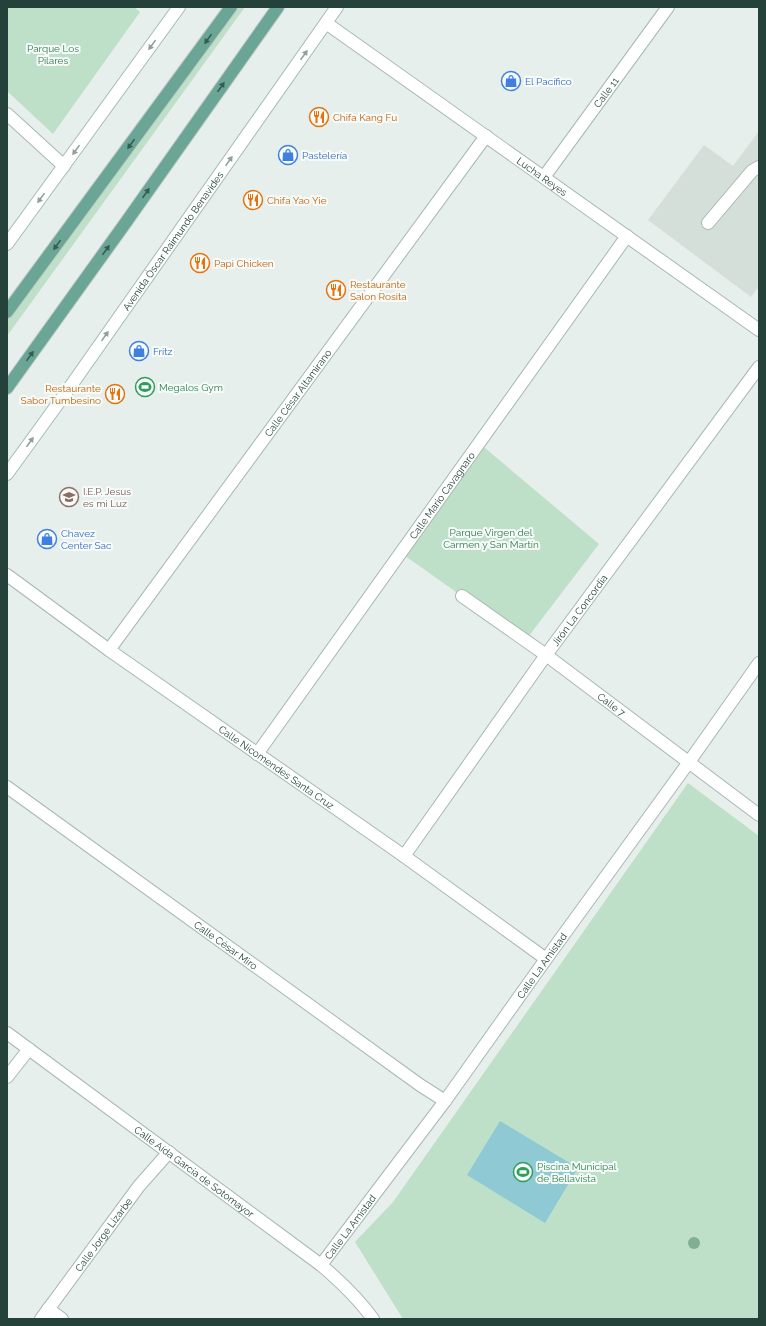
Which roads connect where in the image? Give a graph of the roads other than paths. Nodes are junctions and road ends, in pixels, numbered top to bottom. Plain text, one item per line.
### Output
1 (231, 7) edge
2 (278, 7) edge
3 (337, 7) edge
4 (668, 7) edge
5 (174, 9) edge
6 (326, 23) junction
7 (7, 114) edge
8 (486, 136) junction
9 (64, 166) junction
10 (759, 167) edge
11 (544, 177) junction
12 (708, 222) dead end
13 (627, 236) junction
14 (7, 244) edge
15 (7, 312) edge
16 (759, 330) edge
17 (759, 367) edge
18 (7, 388) edge
19 (7, 474) edge
20 (7, 575) edge
21 (462, 596) dead end
22 (109, 650) junction
23 (546, 655) junction
24 (759, 663) edge
25 (257, 754) junction
26 (689, 762) junction
27 (7, 787) edge
28 (759, 815) edge
29 (404, 856) junction
30 (546, 960) junction
31 (7, 1033) edge
32 (29, 1049) junction
33 (7, 1077) edge
34 (445, 1101) junction
35 (168, 1152) junction
36 (321, 1265) junction
37 (45, 1314) edge
38 (62, 1319) edge
39 (373, 1319) edge

1 -> 15 main road
18 -> 2 main road
3 - 6 street, Avenida Óscar Raimundo Benavides
4 - 11 street, Calle 11
5 -> 9 street
6 - 8 street, Lucha Reyes
19 -> 6 street, Avenida Óscar Raimundo Benavides
7 - 9 street
8 - 11 street, Lucha Reyes
8 - 22 street, Calle César Altamirano
9 -> 14 street
10 - 12 street
11 - 13 street, Lucha Reyes
13 - 16 street, Lucha Reyes
13 - 25 street, Calle Mario Cavagnaro
17 - 23 street, Jirón La Concordia
20 - 22 street, Calle Nicomendes Santa Cruz
21 - 23 street, Calle 7
22 - 25 street, Calle Nicomendes Santa Cruz
23 - 26 street, Calle 7
23 - 29 street, Jirón La Concordia
24 - 26 street, Calle La Amistad
25 - 29 street, Calle Nicomendes Santa Cruz
26 - 28 street, Calle 7
26 - 30 street, Calle La Amistad
27 - 34 street, Calle César Miro
29 - 30 street, Calle Nicomendes Santa Cruz
30 - 34 street, Calle La Amistad
31 - 32 street, Calle Aída García de Sotomayor
32 - 33 street
32 - 35 street, Calle Aída García de Sotomayor
34 - 36 street, Calle La Amistad
35 - 36 street, Calle Aída García de Sotomayor
35 - 37 street, Calle Jorge Lizarbe
36 - 39 street, Calle Aída García de Sotomayor
37 - 38 street

